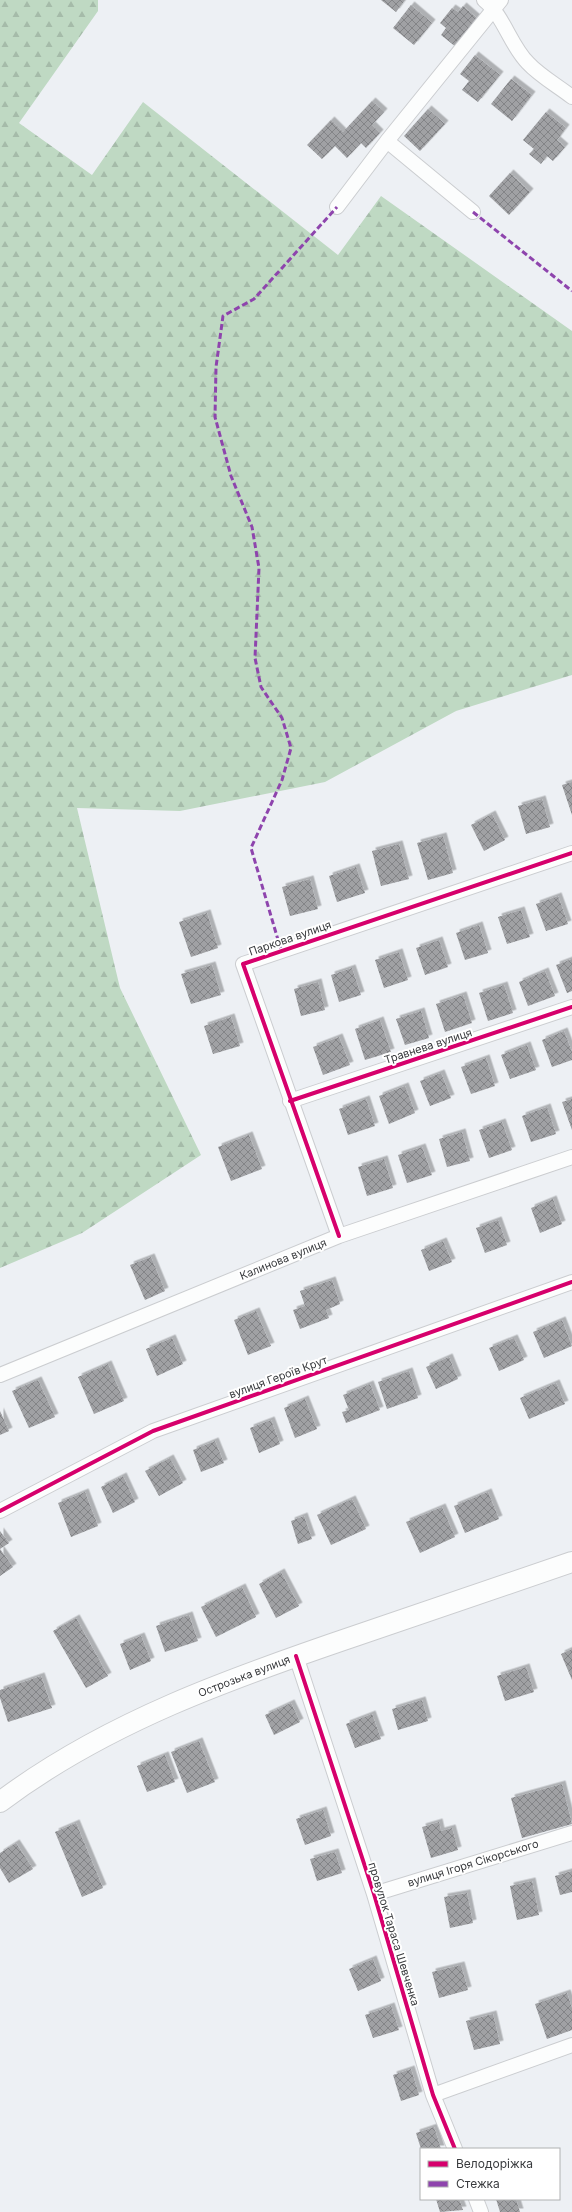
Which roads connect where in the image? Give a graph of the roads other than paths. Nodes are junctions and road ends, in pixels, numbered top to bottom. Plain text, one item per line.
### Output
1 (493, 3) edge
2 (572, 98) edge
3 (387, 140) junction
4 (337, 207) dead end
5 (473, 212) dead end
6 (572, 852) edge
7 (572, 1007) edge
8 (290, 1101) junction
9 (572, 1157) edge
10 (339, 1236) junction
11 (572, 1282) edge
12 (0, 1375) edge
13 (0, 1511) edge
14 (572, 1562) edge
15 (296, 1656) junction
16 (0, 1802) edge
17 (572, 1833) edge
18 (374, 1894) junction
19 (572, 2045) edge
20 (433, 2095) junction
21 (455, 2148) edge
22 (476, 2200) edge
23 (481, 2212) edge

1 - 2 street
1 - 3 street
3 - 4 street
3 - 5 street
6 - 8 street, Паркова вулиця
7 - 8 street, Травнева вулиця
8 - 10 street, Паркова вулиця
9 - 10 street, Калинова вулиця
10 - 12 street, Калинова вулиця
11 - 13 street, вулиця Героїв Крут
14 - 15 main road, Острозька вулиця
15 - 16 main road, Острозька вулиця
15 - 18 street, провулок Тараса Шевченка
17 - 18 street, вулиця Ігоря Сікорського
18 - 20 street, провулок Тараса Шевченка
19 - 20 street
20 - 21 street, провулок Тараса Шевченка
22 - 23 street

